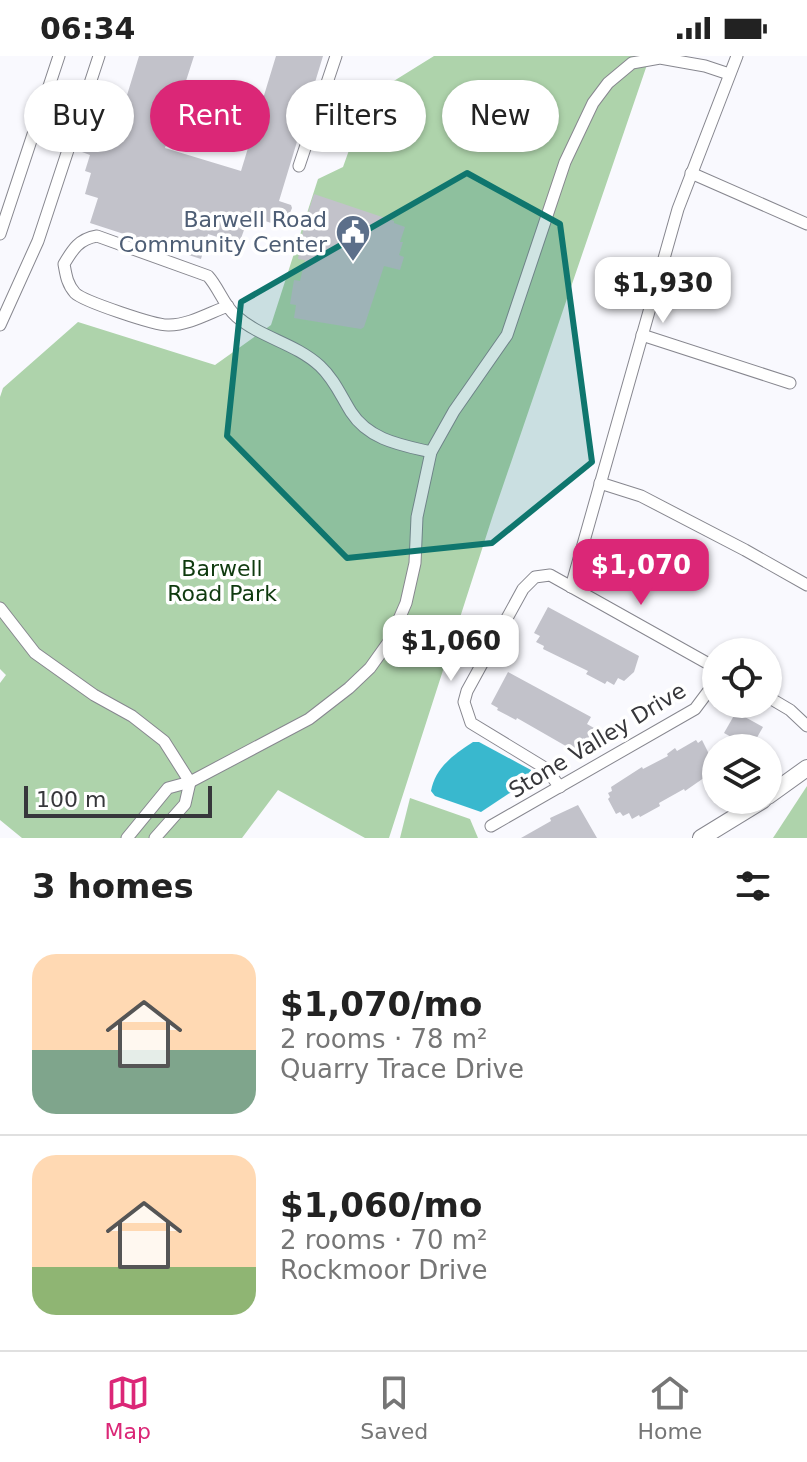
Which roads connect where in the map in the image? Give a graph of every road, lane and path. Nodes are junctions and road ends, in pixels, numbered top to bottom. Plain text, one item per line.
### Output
1 (59, 56) edge
2 (98, 56) edge
3 (336, 56) edge
4 (737, 56) edge
5 (729, 74) junction
6 (299, 166) dead end
7 (691, 173) junction
8 (806, 222) edge
9 (0, 234) edge
10 (228, 306) junction
11 (0, 325) edge
12 (642, 335) junction
13 (790, 383) dead end
14 (431, 452) junction
15 (600, 483) junction
16 (807, 585) edge
17 (571, 587) junction
18 (0, 608) edge
19 (702, 660) edge
20 (702, 700) edge
21 (782, 705) edge
22 (807, 726) edge
23 (807, 768) edge
24 (190, 782) junction
25 (782, 786) edge
26 (560, 787) junction
27 (740, 814) edge
28 (491, 826) dead end
29 (127, 838) edge
30 (155, 838) edge
31 (701, 838) edge

1 - 9 street
2 - 11 street
3 - 6 street
4 - 5 street
5 - 7 street
5 - 14 street
7 - 8 street
7 - 12 street
10 - 10 street
10 - 14 street
12 - 13 street
12 - 15 street
14 - 24 street
15 - 16 street
15 - 17 street
17 - 19 street
17 - 26 street
18 - 24 street
20 - 26 street, Stone Valley Drive
21 - 22 street
23 - 25 main road
24 - 29 street
24 - 30 street
26 - 28 street, Stone Valley Drive
27 - 31 main road

